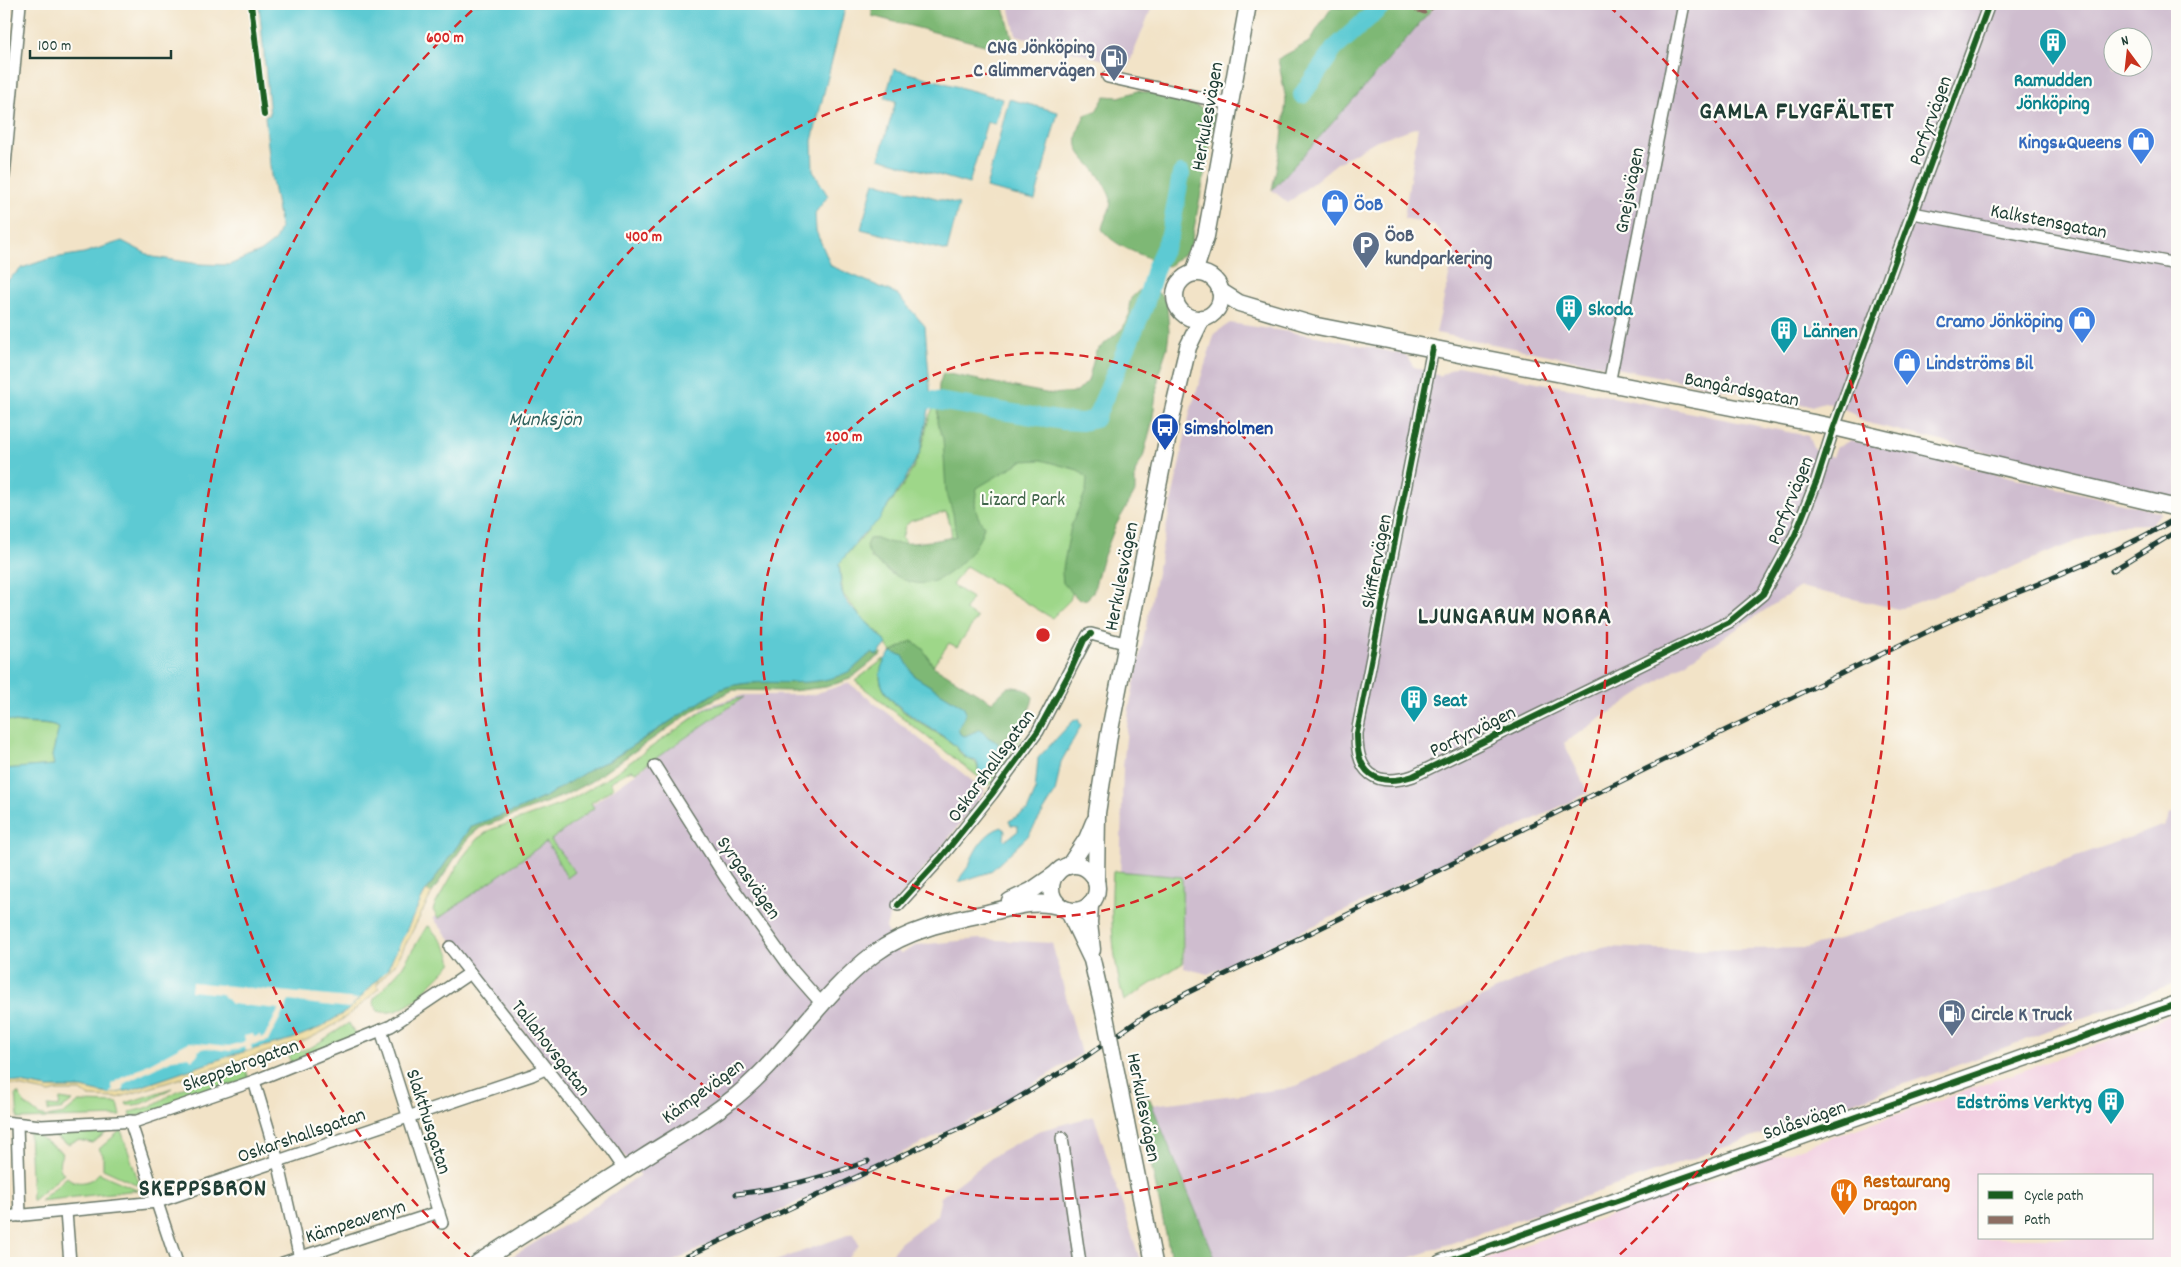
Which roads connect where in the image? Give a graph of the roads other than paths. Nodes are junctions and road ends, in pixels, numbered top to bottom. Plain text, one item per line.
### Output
1 (20, 4) edge
2 (1248, 4) edge
3 (1684, 4) edge
4 (1989, 4) edge
5 (1108, 77) dead end
6 (1230, 104) junction
7 (6, 105) edge
8 (4, 176) edge
9 (1914, 213) junction
10 (1206, 236) junction
11 (2177, 264) edge
12 (1194, 273) junction
13 (1216, 284) junction
14 (1182, 313) junction
15 (1208, 315) junction
16 (1297, 321) junction
17 (1188, 347) junction
18 (1433, 348) junction
19 (1609, 384) junction
20 (1834, 427) junction
21 (2177, 508) edge
22 (1128, 644) junction
23 (654, 766) dead end
24 (1374, 776) joint
25 (1097, 813) junction
26 (1063, 869) junction
27 (1096, 882) junction
28 (1090, 904) junction
29 (898, 905) dead end
30 (1064, 908) junction
31 (958, 919) junction
32 (450, 947) dead end
33 (1092, 960) junction
34 (470, 973) junction
35 (822, 1004) junction
36 (2177, 1004) edge
37 (381, 1030) junction
38 (545, 1069) junction
39 (254, 1081) junction
40 (409, 1117) junction
41 (130, 1121) junction
42 (4, 1122) edge
43 (17, 1124) junction
44 (1062, 1138) dead end
45 (278, 1161) junction
46 (624, 1170) junction
47 (157, 1202) junction
48 (66, 1212) junction
49 (20, 1216) junction
50 (4, 1217) edge
51 (441, 1218) joint
52 (300, 1261) edge
53 (70, 1263) edge
54 (177, 1263) edge
55 (283, 1263) edge
56 (478, 1263) edge
57 (1080, 1263) edge
58 (1154, 1263) edge
59 (1441, 1263) edge

1 - 7 street
2 - 6 main road, Herkulesvägen
3 - 19 street, Gnejsvägen
4 - 9 street, Porfyrvägen
5 - 6 street
6 - 10 main road, Herkulesvägen
7 - 8 street
9 - 11 street, Kalkstensgatan
9 - 20 street, Porfyrvägen
10 - 12 main road, Herkulesvägen
10 - 13 main road, Herkulesvägen
12 - 13 main road
12 - 14 main road
13 - 15 main road
13 - 16 main road, Bangårdsgatan
14 - 15 main road
14 - 17 main road, Herkulesvägen
15 - 16 main road, Bangårdsgatan
15 - 17 main road, Herkulesvägen
16 - 18 main road, Bangårdsgatan
17 - 22 main road, Herkulesvägen
18 - 19 main road, Bangårdsgatan
18 - 24 street, Skiffervägen
19 - 20 main road, Bangårdsgatan
20 - 21 main road, Bangårdsgatan
20 - 24 street, Porfyrvägen
22 - 25 main road, Herkulesvägen
22 - 29 street, Oskarshallsgatan
23 - 35 street, Syrgasvägen
25 - 26 main road, Herkulesvägen
25 - 27 main road, Herkulesvägen
26 - 27 main road
26 - 30 main road
26 - 31 main road, Kämpevägen
27 - 28 main road
28 - 30 main road
28 - 33 main road, Herkulesvägen
30 - 31 main road, Kämpevägen
30 - 33 main road, Herkulesvägen
31 - 35 main road, Kämpevägen
32 - 34 street, Tallahovsgatan
33 - 58 main road, Herkulesvägen, bridge
34 - 37 street, Skeppsbrogatan
34 - 38 street, Tallahovsgatan
35 - 46 main road, Kämpevägen
36 - 59 main road, Solåsvägen
37 - 39 street, Skeppsbrogatan
37 - 40 street, Slakthusgatan
38 - 40 street, Oskarshallsgatan
38 - 46 street, Tallahovsgatan
39 - 41 street, Skeppsbrogatan
39 - 45 street
40 - 45 street, Oskarshallsgatan
40 - 51 street, Slakthusgatan
41 - 43 street, Skeppsbrogatan
41 - 47 street
42 - 43 street, Skeppsbrogatan
43 - 49 street
44 - 57 street
45 - 47 street, Oskarshallsgatan
45 - 52 street
46 - 56 main road, Kämpevägen
47 - 48 street, Oskarshallsgatan
47 - 54 street
48 - 49 street, Oskarshallsgatan
48 - 53 street
49 - 50 street, Oskarshallsgatan
51 - 52 street, Kämpeavenyn
52 - 55 street, Kämpeavenyn

